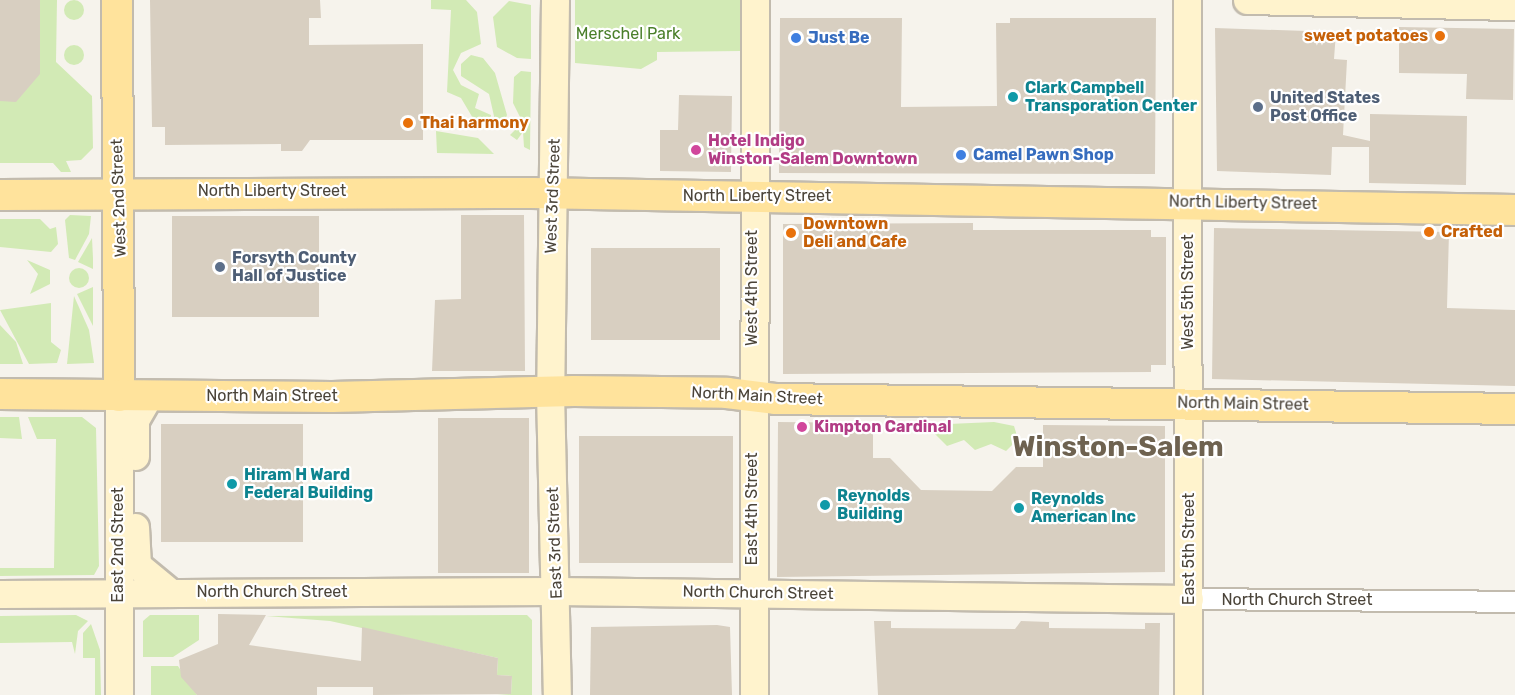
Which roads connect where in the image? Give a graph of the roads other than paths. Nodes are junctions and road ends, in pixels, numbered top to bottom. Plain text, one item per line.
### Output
1 (117, 0) edge
2 (555, 0) edge
3 (755, 0) edge
4 (1187, 0) edge
5 (1247, 0) edge
6 (1515, 6) edge
7 (120, 192) junction
8 (553, 194) junction
9 (0, 195) edge
10 (753, 197) junction
11 (1188, 202) junction
12 (1515, 210) edge
13 (550, 392) junction
14 (0, 394) edge
15 (119, 396) junction
16 (149, 396) junction
17 (752, 396) junction
18 (1188, 403) junction
19 (1515, 409) edge
20 (557, 591) junction
21 (171, 593) junction
22 (752, 593) junction
23 (0, 594) edge
24 (118, 594) junction
25 (1189, 599) junction
26 (1515, 602) edge
27 (119, 695) edge
28 (557, 695) edge
29 (754, 695) edge
30 (1188, 695) edge

1 - 7 main road, West 2nd Street
2 - 8 street, West 3rd Street
3 - 10 street, West 4th Street
4 - 11 street, West 5th Street
5 - 6 street
7 - 8 main road, North Liberty Street
7 - 9 main road, North Liberty Street
7 - 15 main road, West 2nd Street
8 - 10 main road, North Liberty Street
8 - 13 street, West 3rd Street
10 - 11 main road, North Liberty Street
10 - 17 street, West 4th Street
11 - 12 main road, North Liberty Street
11 - 18 street, West 5th Street
13 - 16 main road, North Main Street
13 - 17 main road, North Main Street
13 - 20 street, East 3rd Street
14 - 15 main road, North Main Street
15 - 16 main road, North Main Street
15 - 24 street, East 2nd Street
16 - 21 street, East 2nd Street
17 - 18 main road, North Main Street
17 - 22 street, East 4th Street
18 - 19 main road, North Main Street
18 - 25 street, East 5th Street
20 - 21 street, North Church Street
20 - 22 street, North Church Street
20 - 28 street, East 3rd Street
21 - 24 street, North Church Street
22 - 25 street, North Church Street
22 - 29 street, East 4th Street
23 - 24 street, North Church Street
24 - 27 street, East 2nd Street
25 - 26 street, North Church Street
25 - 30 street, East 5th Street

